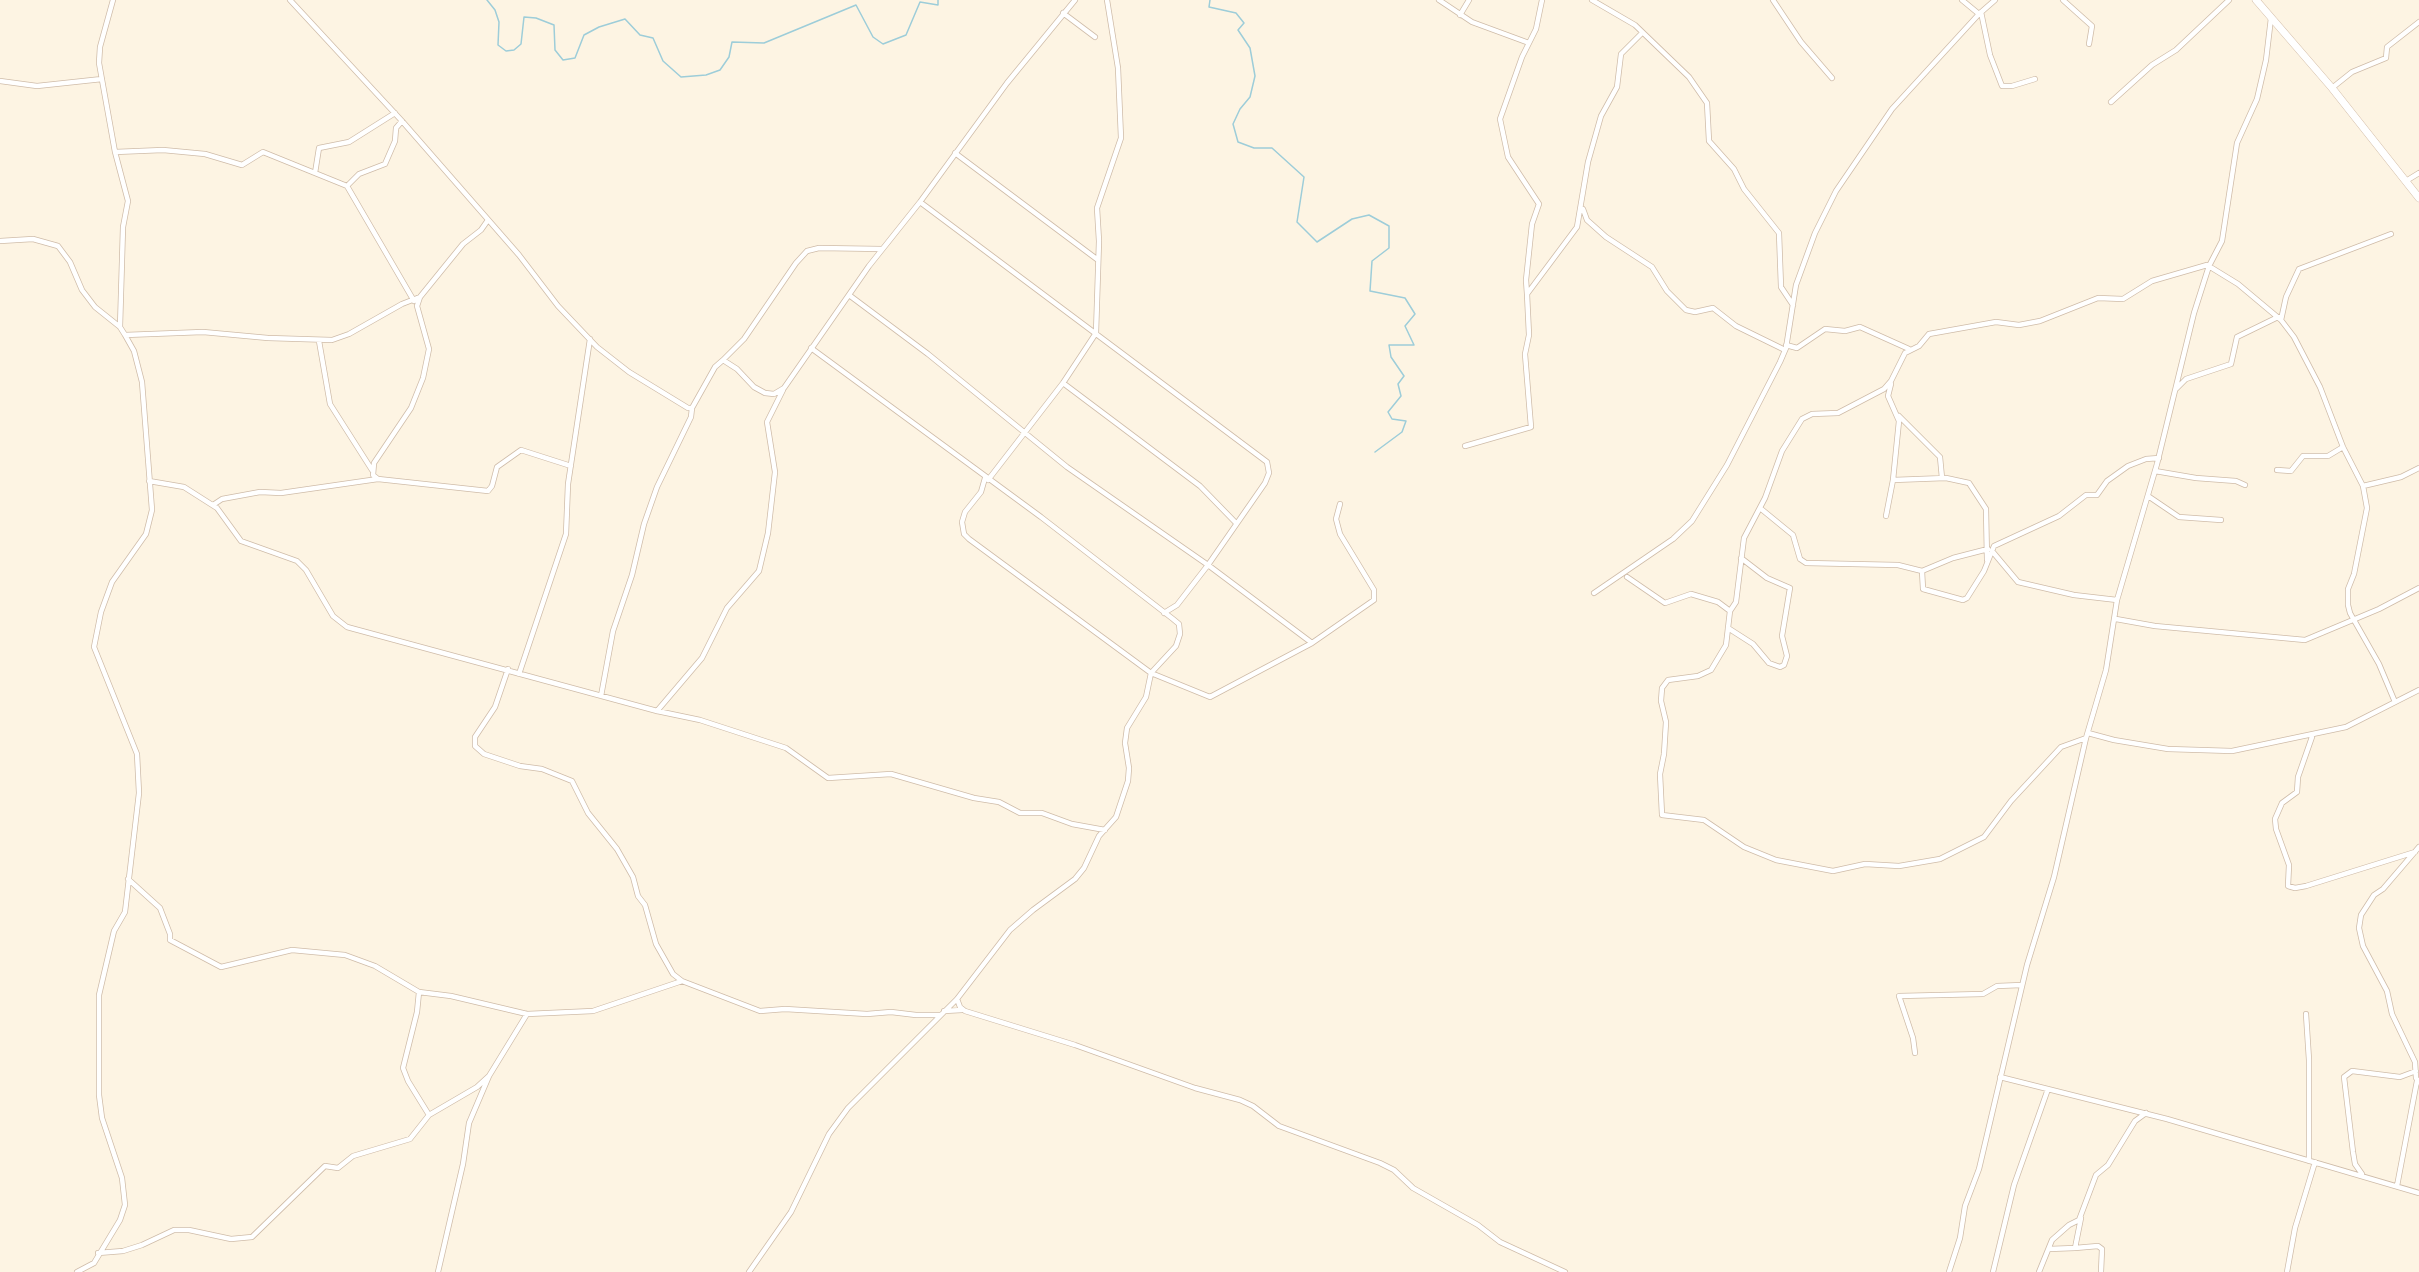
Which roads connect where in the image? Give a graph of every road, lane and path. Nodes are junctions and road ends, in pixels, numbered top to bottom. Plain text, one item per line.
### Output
1 (113, 0) edge
2 (290, 0) edge
3 (1075, 0) edge
4 (1107, 0) edge
5 (1438, 0) edge
6 (1469, 0) edge
7 (1542, 0) edge
8 (1592, 0) edge
9 (1773, 0) edge
10 (1962, 0) edge
11 (1995, 0) edge
12 (2063, 0) edge
13 (2229, 0) edge
14 (2256, 0) edge
15 (1063, 13) junction
16 (1980, 13) junction
17 (1460, 15) junction
18 (2271, 18) junction
19 (2419, 22) edge
20 (1642, 33) junction
21 (1095, 37) dead end
22 (1529, 43) junction
23 (2089, 44) dead end
24 (1832, 78) dead end
25 (102, 79) junction
26 (2035, 80) dead end
27 (0, 81) edge
28 (2332, 88) junction
29 (2111, 102) dead end
30 (395, 114) junction
31 (402, 121) junction
32 (115, 152) junction
33 (955, 153) junction
34 (2419, 172) edge
35 (315, 173) junction
36 (2406, 181) junction
37 (347, 186) junction
38 (2419, 198) edge
39 (920, 202) junction
40 (1582, 207) junction
41 (488, 220) junction
42 (2391, 234) dead end
43 (0, 241) edge
44 (882, 249) junction
45 (1098, 260) junction
46 (2209, 266) junction
47 (1527, 294) junction
48 (849, 295) junction
49 (420, 297) junction
50 (412, 299) junction
51 (1793, 305) junction
52 (417, 306) junction
53 (2279, 319) junction
54 (120, 327) junction
55 (1096, 333) junction
56 (125, 334) junction
57 (590, 339) junction
58 (319, 341) junction
59 (811, 348) junction
60 (1786, 348) junction
61 (1910, 350) junction
62 (723, 360) junction
63 (1891, 381) junction
64 (1063, 383) junction
65 (784, 387) junction
66 (2176, 389) junction
67 (692, 408) junction
68 (1898, 414) junction
69 (1024, 432) junction
70 (1466, 446) dead end
71 (2343, 447) junction
72 (2159, 458) junction
73 (571, 466) junction
74 (2419, 468) edge
75 (372, 470) junction
76 (2277, 470) dead end
77 (2155, 471) junction
78 (1942, 478) junction
79 (378, 479) junction
80 (987, 479) junction
81 (1893, 480) junction
82 (149, 481) junction
83 (2245, 485) dead end
84 (2363, 486) junction
85 (2148, 496) junction
86 (1340, 504) dead end
87 (213, 505) junction
88 (1760, 508) junction
89 (1886, 516) dead end
90 (2221, 520) dead end
91 (1236, 523) junction
92 (1991, 549) junction
93 (1741, 558) junction
94 (1208, 565) junction
95 (1922, 572) junction
96 (1627, 577) dead end
97 (2419, 588) edge
98 (1594, 593) dead end
99 (2117, 600) junction
100 (1730, 611) junction
101 (1164, 613) junction
102 (2116, 619) junction
103 (2354, 619) junction
104 (1728, 628) junction
105 (1312, 643) junction
106 (508, 669) junction
107 (519, 674) junction
108 (1151, 674) junction
109 (2419, 690) edge
110 (601, 696) junction
111 (2395, 702) junction
112 (657, 711) junction
113 (2087, 735) junction
114 (2312, 737) junction
115 (1105, 830) junction
116 (2417, 849) edge
117 (128, 879) junction
118 (673, 974) junction
119 (682, 981) junction
120 (670, 985) junction
121 (2022, 985) junction
122 (419, 992) junction
123 (957, 999) junction
124 (962, 1010) junction
125 (942, 1013) junction
126 (528, 1014) junction
127 (2306, 1014) dead end
128 (1915, 1053) dead end
129 (2416, 1071) junction
130 (489, 1076) junction
131 (2000, 1077) junction
132 (2418, 1081) edge
133 (2048, 1089) junction
134 (2146, 1113) junction
135 (429, 1115) junction
136 (2312, 1162) junction
137 (2364, 1176) junction
138 (2397, 1186) junction
139 (2419, 1193) edge
140 (2081, 1218) junction
141 (2075, 1248) junction
142 (2049, 1249) junction
143 (98, 1253) junction
144 (77, 1272) edge
145 (438, 1272) edge
146 (749, 1272) edge
147 (1565, 1272) edge
148 (1949, 1272) edge
149 (1993, 1272) edge
150 (2039, 1272) edge
151 (2101, 1272) edge
152 (2287, 1272) edge

1 - 25 street
2 - 30 street
3 - 15 street
4 - 45 street
5 - 17 street
6 - 17 street
7 - 22 street
8 - 20 street
9 - 24 street
10 - 16 street
11 - 16 street
12 - 23 street
13 - 29 street
14 - 18 main road
15 - 21 street
15 - 33 street
16 - 26 street
16 - 51 street
17 - 22 street
18 - 28 main road
18 - 46 street
19 - 28 street
20 - 40 street
20 - 51 street
22 - 47 street
25 - 27 street
25 - 32 street
28 - 36 main road
30 - 31 street
30 - 35 street
31 - 37 street
31 - 41 street
32 - 35 street
32 - 54 street
33 - 39 street
33 - 45 street
34 - 36 street
35 - 37 street
36 - 38 main road
37 - 50 street
39 - 44 street
39 - 55 street
40 - 47 street
40 - 60 street
41 - 49 street
41 - 57 street
42 - 53 street
43 - 54 street
44 - 48 street
44 - 62 street
45 - 55 street
46 - 53 street
46 - 61 street
46 - 66 street
47 - 70 street
48 - 59 street
48 - 69 street
49 - 50 street
49 - 52 street
50 - 52 street
50 - 58 street
51 - 60 street
52 - 75 street
53 - 66 street
53 - 71 street
54 - 56 street
55 - 64 street
55 - 91 street
56 - 58 street
56 - 82 street
57 - 67 street
57 - 73 street
58 - 75 street
59 - 65 street
59 - 80 street
60 - 61 street
60 - 98 street
61 - 63 street
62 - 65 street
62 - 67 street
63 - 68 street
63 - 88 street
64 - 69 street
64 - 91 street
65 - 112 street
66 - 72 street
67 - 110 street
68 - 78 street
68 - 81 street
69 - 80 street
69 - 94 street
71 - 76 street
71 - 84 street
72 - 77 street
72 - 92 street
73 - 79 street
73 - 107 street
74 - 84 street
75 - 79 street
77 - 83 street
77 - 85 street
78 - 81 street
78 - 92 street
79 - 87 street
80 - 101 street
80 - 108 street
81 - 89 street
82 - 87 street
82 - 117 street
84 - 103 street
85 - 90 street
85 - 99 street
86 - 105 street
87 - 106 street
88 - 93 street
88 - 95 street
91 - 94 street
92 - 95 street
92 - 95 street
92 - 99 street
93 - 100 street
93 - 104 street
94 - 101 street
94 - 105 street
96 - 100 street
97 - 103 street
99 - 102 street
100 - 104 street
101 - 108 street
102 - 103 street
102 - 113 street
103 - 111 street
104 - 113 street
105 - 108 street
106 - 107 street
106 - 118 street
107 - 110 street
108 - 115 street
109 - 111 street
110 - 112 street
111 - 114 street
112 - 115 street
113 - 114 street
113 - 121 street
114 - 116 street
115 - 123 street
116 - 129 street
117 - 122 street
117 - 143 street
118 - 119 street
118 - 120 street
119 - 120 street
119 - 125 street
120 - 126 street
121 - 128 street
121 - 131 street
122 - 126 street
122 - 135 street
123 - 124 street
123 - 125 street
124 - 125 street
124 - 147 street
125 - 146 street
126 - 130 street
127 - 136 street
129 - 132 street
129 - 137 street
130 - 135 street
130 - 145 street
131 - 133 street
131 - 148 street
132 - 138 street
133 - 134 street
133 - 149 street
134 - 136 street
134 - 140 street
135 - 143 street
136 - 137 street
136 - 152 street
137 - 138 street
138 - 139 street
140 - 141 street
140 - 142 street
141 - 142 street
141 - 151 street
142 - 150 street
143 - 144 street

